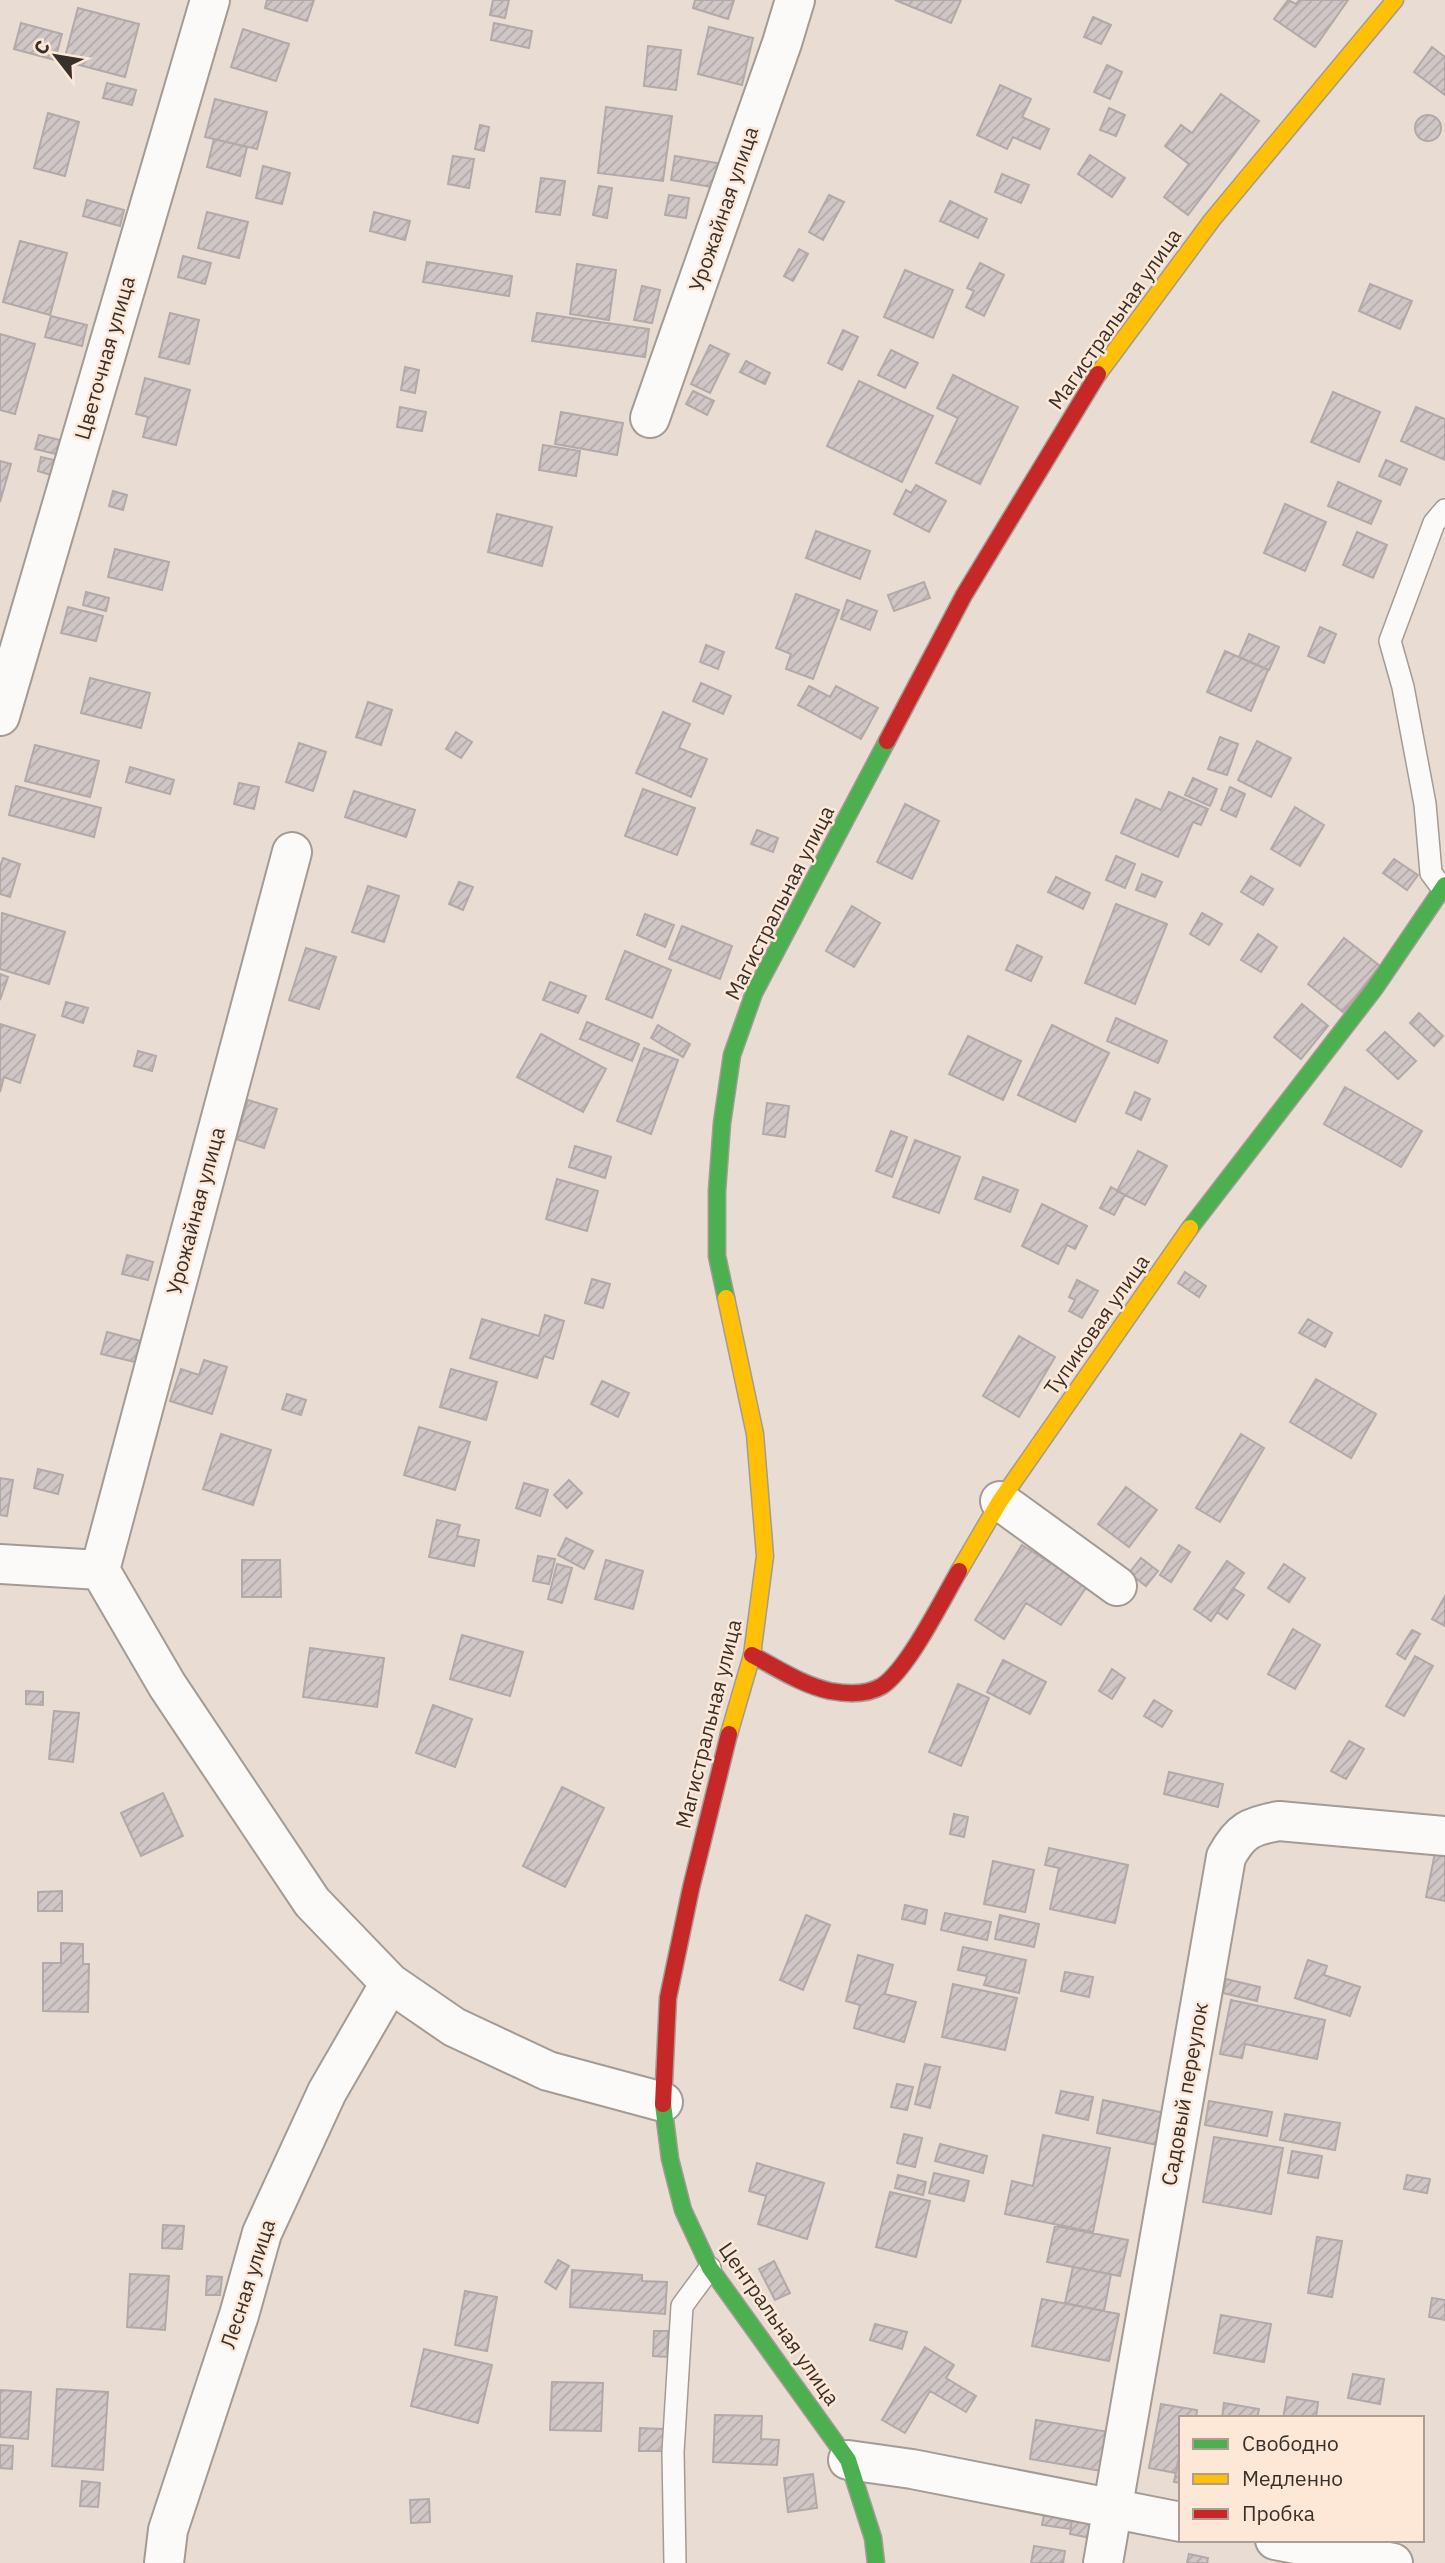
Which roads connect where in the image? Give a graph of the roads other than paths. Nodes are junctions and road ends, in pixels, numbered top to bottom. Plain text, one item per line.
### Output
1 (210, 0) edge
2 (795, 0) edge
3 (1395, 0) edge
4 (650, 418) dead end
5 (1445, 510) edge
6 (0, 716) edge
7 (292, 852) dead end
8 (1444, 887) edge
9 (1000, 1501) junction
10 (0, 1564) edge
11 (100, 1570) junction
12 (1117, 1586) dead end
13 (752, 1655) junction
14 (1445, 1836) edge
15 (390, 1983) junction
16 (663, 2102) junction
17 (710, 2268) junction
18 (848, 2460) junction
19 (1113, 2509) junction
20 (1179, 2522) edge
21 (1285, 2542) edge
22 (164, 2563) edge
23 (675, 2563) edge
24 (876, 2563) edge
25 (1103, 2563) edge
26 (1393, 2563) edge

1 - 6 street, Цветочная улица
2 - 4 street, Урожайная улица
3 - 13 street, Магистральная улица
5 - 8 lane
7 - 11 street, Урожайная улица
8 - 9 street, Тупиковая улица
9 - 12 street
9 - 13 street, Тупиковая улица
10 - 11 street
11 - 15 street
13 - 16 street, Магистральная улица
14 - 19 street, Садовый переулок
15 - 16 street
15 - 22 street, Лесная улица
16 - 17 street, Центральная улица
17 - 18 street, Центральная улица
17 - 23 lane
18 - 19 street
18 - 24 street, Центральная улица
19 - 20 street
19 - 25 street, Садовый переулок
21 - 26 street

